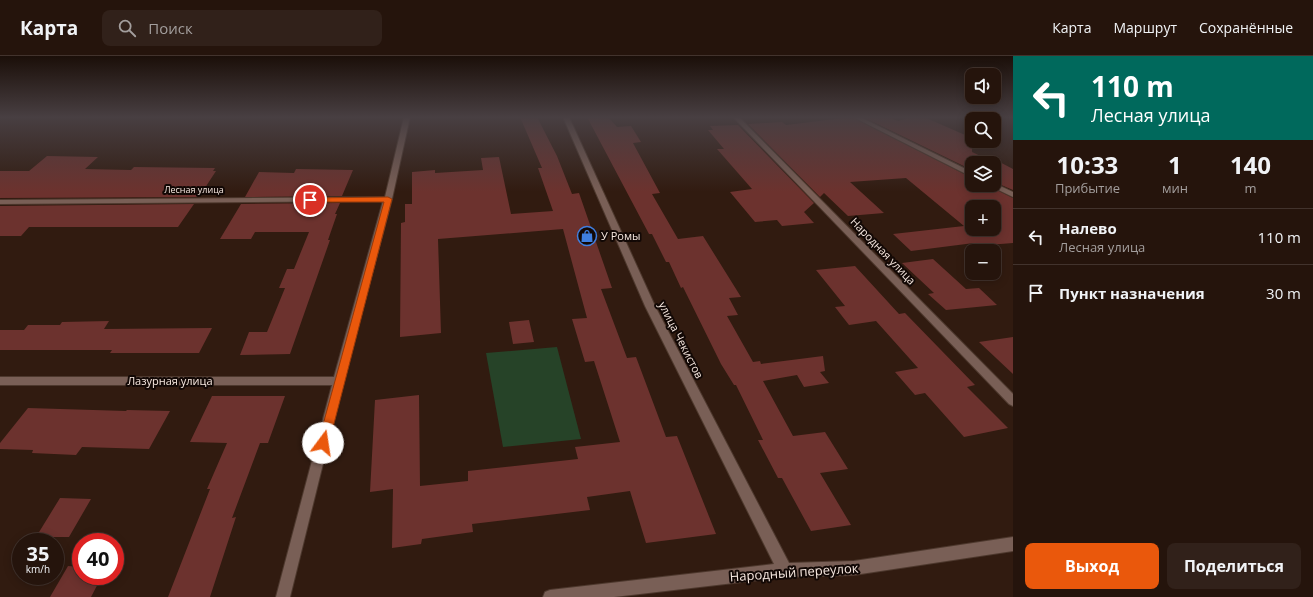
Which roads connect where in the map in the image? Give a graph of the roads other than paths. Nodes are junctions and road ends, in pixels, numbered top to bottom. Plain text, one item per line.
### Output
1 (401, 142) edge
2 (577, 142) edge
3 (761, 142) edge
4 (906, 142) edge
5 (965, 172) edge
6 (1001, 190) edge
7 (1013, 196) edge
8 (388, 199) junction
9 (0, 202) edge
10 (0, 381) edge
11 (339, 381) junction
12 (1013, 401) edge
13 (1013, 544) edge
14 (785, 570) junction
15 (283, 597) edge
16 (550, 597) edge

1 - 8 street
2 - 14 street, улица Чекистов
3 - 12 street, Народная улица
4 - 5 street
6 - 7 street
8 - 9 street, Лесная улица
8 - 11 street
10 - 11 street, Лазурная улица
11 - 15 street
13 - 14 street, Народный переулок
14 - 16 street, Народный переулок

